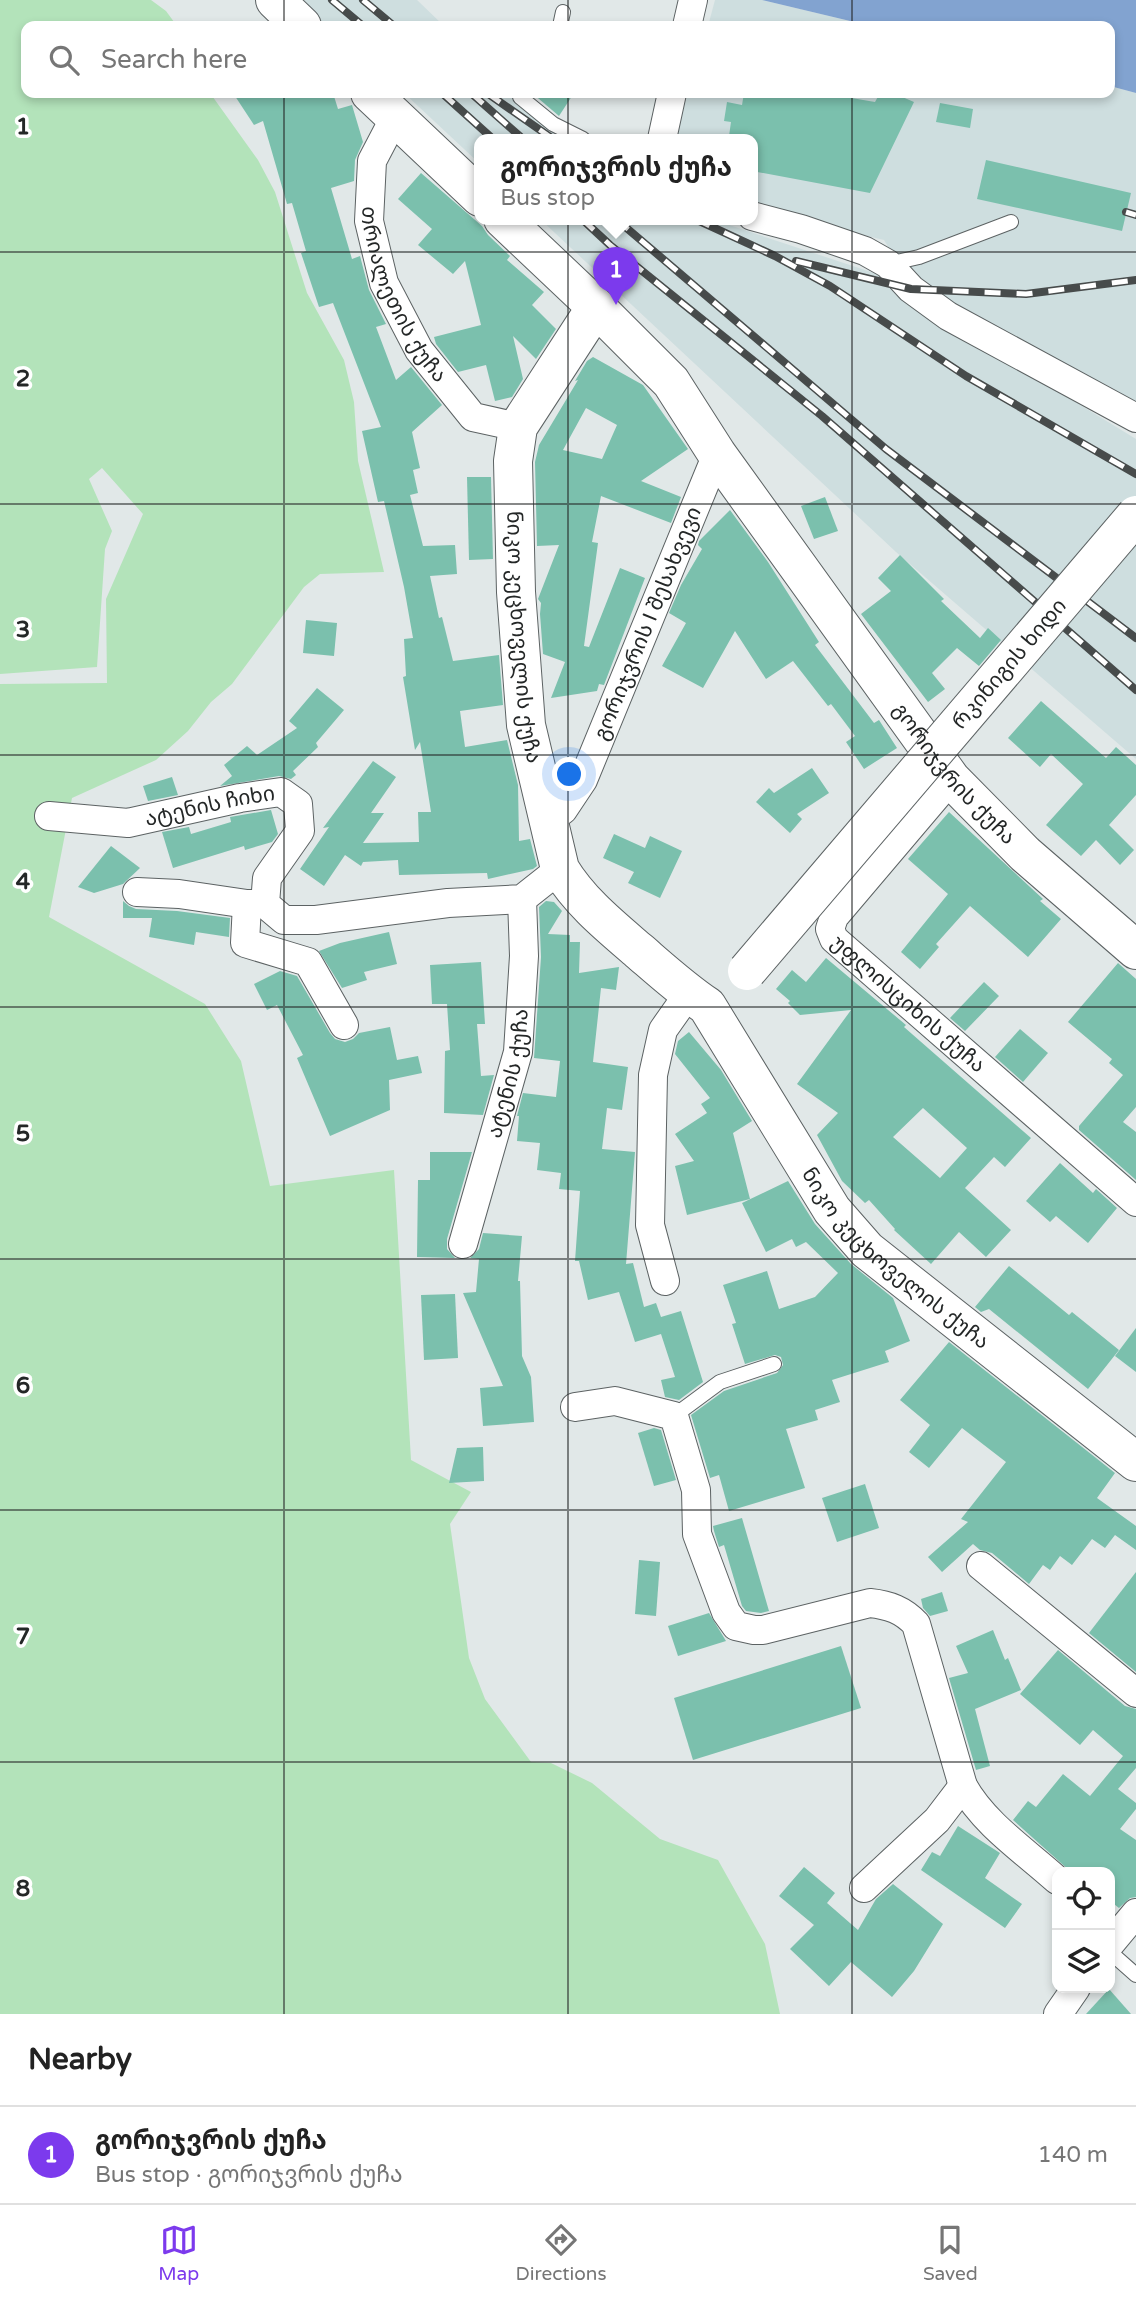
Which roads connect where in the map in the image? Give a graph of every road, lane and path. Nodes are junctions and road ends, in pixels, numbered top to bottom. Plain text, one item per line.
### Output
1 (275, 0) edge
2 (297, 21) edge
3 (521, 98) edge
4 (671, 98) edge
5 (382, 105) edge
6 (573, 134) edge
7 (663, 134) edge
8 (474, 191) edge
9 (758, 218) edge
10 (1011, 222) dead end
11 (509, 225) edge
12 (888, 264) junction
13 (596, 307) junction
14 (1136, 418) edge
15 (518, 427) junction
16 (717, 454) junction
17 (1136, 515) edge
18 (951, 779) junction
19 (49, 816) dead end
20 (548, 821) junction
21 (560, 869) junction
22 (137, 892) dead end
23 (522, 899) junction
24 (256, 904) junction
25 (1136, 950) edge
26 (698, 1000) junction
27 (344, 1025) dead end
28 (1136, 1202) edge
29 (463, 1244) dead end
30 (665, 1281) dead end
31 (774, 1364) dead end
32 (575, 1406) dead end
33 (674, 1416) junction
34 (1136, 1462) edge
35 (981, 1566) dead end
36 (1136, 1693) edge
37 (963, 1786) junction
38 (1052, 1876) edge
39 (864, 1888) dead end
40 (1117, 1934) edge
41 (1136, 1975) edge
42 (1073, 1993) edge
43 (1058, 2014) edge

1 - 2 main road
3 - 6 lane
4 - 7 street
5 - 8 main road
5 - 15 street, თრიალეთის ქუჩა
9 - 12 street
10 - 12 lane
11 - 13 main road, გორიჯვრის ქუჩა
12 - 14 street
13 - 15 main road, ნიკო კეცხოველის ქუჩა
13 - 16 main road, გორიჯვრის ქუჩა
15 - 20 main road, ნიკო კეცხოველის ქუჩა
16 - 18 main road, გორიჯვრის ქუჩა
16 - 20 street, გორიჯვრის I შესახვევი
17 - 26 main road, რკინიგის ხიდი, bridge
18 - 25 main road, გორიჯვრის ქუჩა
18 - 28 street, უფლისციხის ქუჩა
19 - 24 street, ატენის ჩიხი
20 - 21 main road, ნიკო კეცხოველის ქუჩა
21 - 23 street
21 - 26 main road, ნიკო კეცხოველის ქუჩა
22 - 24 street
23 - 24 street
23 - 29 street, ატენის ქუჩა
24 - 27 street, ატენის ჩიხი
26 - 30 street
26 - 34 main road, ნიკო კეცხოველის ქუჩა
31 - 33 lane
32 - 33 street
33 - 37 street
35 - 36 street
37 - 38 street
37 - 39 street
40 - 41 lane
42 - 43 street

